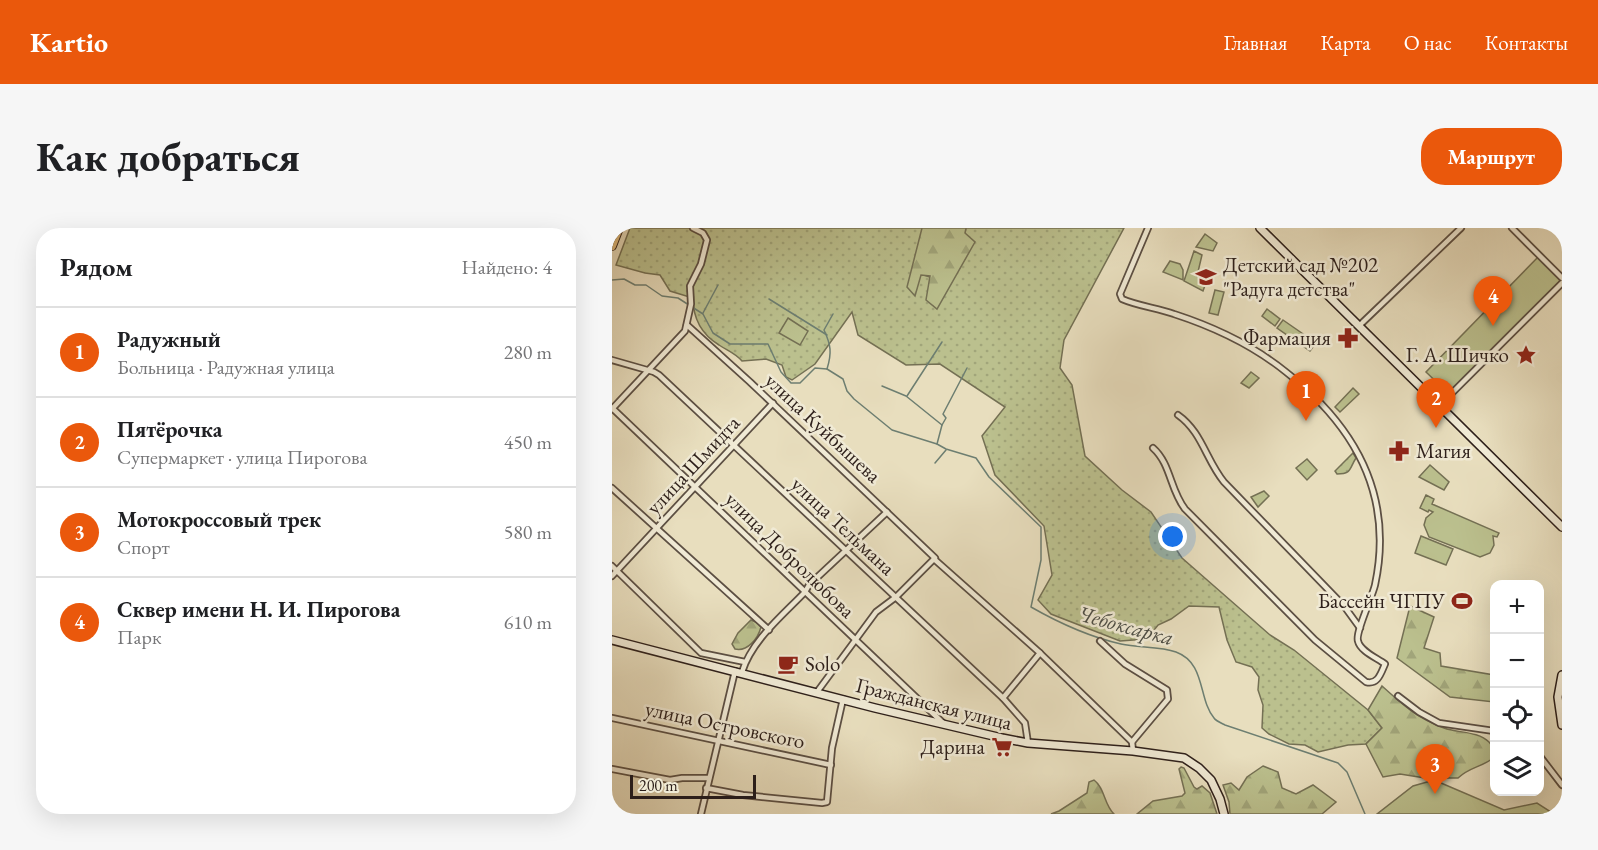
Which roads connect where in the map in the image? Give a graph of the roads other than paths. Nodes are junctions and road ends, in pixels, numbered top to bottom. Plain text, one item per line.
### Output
1 (619, 228) edge
2 (693, 228) edge
3 (1148, 228) edge
4 (1260, 228) edge
5 (1461, 228) edge
6 (1512, 228) edge
7 (1267, 231) edge
8 (612, 246) edge
9 (1562, 278) edge
10 (1562, 283) edge
11 (1361, 324) junction
12 (687, 325) junction
13 (612, 360) edge
14 (650, 370) junction
15 (772, 403) junction
16 (1441, 404) junction
17 (612, 409) edge
18 (1178, 415) dead end
19 (734, 445) junction
20 (1153, 448) dead end
21 (696, 487) junction
22 (612, 488) edge
23 (1535, 498) junction
24 (887, 512) junction
25 (1562, 522) edge
26 (1562, 527) edge
27 (656, 529) junction
28 (845, 551) junction
29 (934, 559) junction
30 (612, 566) edge
31 (617, 571) junction
32 (612, 576) edge
33 (805, 592) junction
34 (896, 597) junction
35 (1360, 628) junction
36 (769, 630) junction
37 (612, 640) edge
38 (854, 640) junction
39 (1100, 641) dead end
40 (1040, 653) junction
41 (745, 662) junction
42 (738, 672) junction
43 (1562, 675) edge
44 (817, 692) junction
45 (1398, 696) dead end
46 (1003, 698) junction
47 (843, 699) junction
48 (612, 718) edge
49 (945, 725) junction
50 (1562, 725) edge
51 (1490, 730) edge
52 (717, 740) junction
53 (1028, 742) junction
54 (1132, 742) junction
55 (1133, 751) junction
56 (1544, 760) edge
57 (831, 765) junction
58 (612, 769) edge
59 (709, 778) junction
60 (1562, 785) edge
61 (706, 788) junction
62 (701, 814) edge
63 (1224, 814) edge

1 - 8 main road
2 - 12 street
3 - 35 street
4 - 7 main road
5 - 11 street
6 - 9 street
7 - 11 main road
10 - 16 street
11 - 16 main road
12 - 14 street
12 - 15 street, улица Куйбышева
13 - 14 street, улица Тельмана
14 - 17 street
14 - 19 street, улица Тельмана
15 - 19 street, улица Шмидта
15 - 24 street, улица Куйбышева
16 - 23 main road
17 - 21 street, улица Добролюбова
18 - 35 street
19 - 21 street, улица Шмидта
19 - 28 street, улица Тельмана
20 - 35 street
21 - 27 street, улица Шмидта
21 - 33 street, улица Добролюбова
22 - 27 street
23 - 25 main road
23 - 26 main road
24 - 28 street
24 - 29 street, улица Куйбышева
27 - 31 street, улица Шмидта
27 - 36 street
28 - 33 street
28 - 34 street, улица Тельмана
29 - 34 street
29 - 40 street, улица Куйбышева
30 - 31 street
31 - 32 street, улица Шмидта
31 - 41 street
33 - 36 street
33 - 38 street, улица Добролюбова
34 - 38 street
34 - 46 street, улица Тельмана
36 - 41 street
37 - 42 main road, Гражданская улица
38 - 44 street
38 - 49 street, улица Добролюбова
39 - 54 street
40 - 46 street
40 - 54 street, улица Куйбышева
41 - 42 street
42 - 44 main road, Гражданская улица
42 - 52 street
43 - 50 main road
44 - 47 main road, Гражданская улица
45 - 51 street
46 - 53 street, улица Тельмана
47 - 49 main road, Гражданская улица
47 - 57 street
48 - 52 street, улица Островского
49 - 53 main road, Гражданская улица
52 - 57 street, улица Островского
52 - 59 street
53 - 55 main road, Гражданская улица
54 - 55 street
55 - 63 main road, Гражданская улица
56 - 60 street
57 - 61 street
58 - 59 street
59 - 61 street
61 - 62 street

